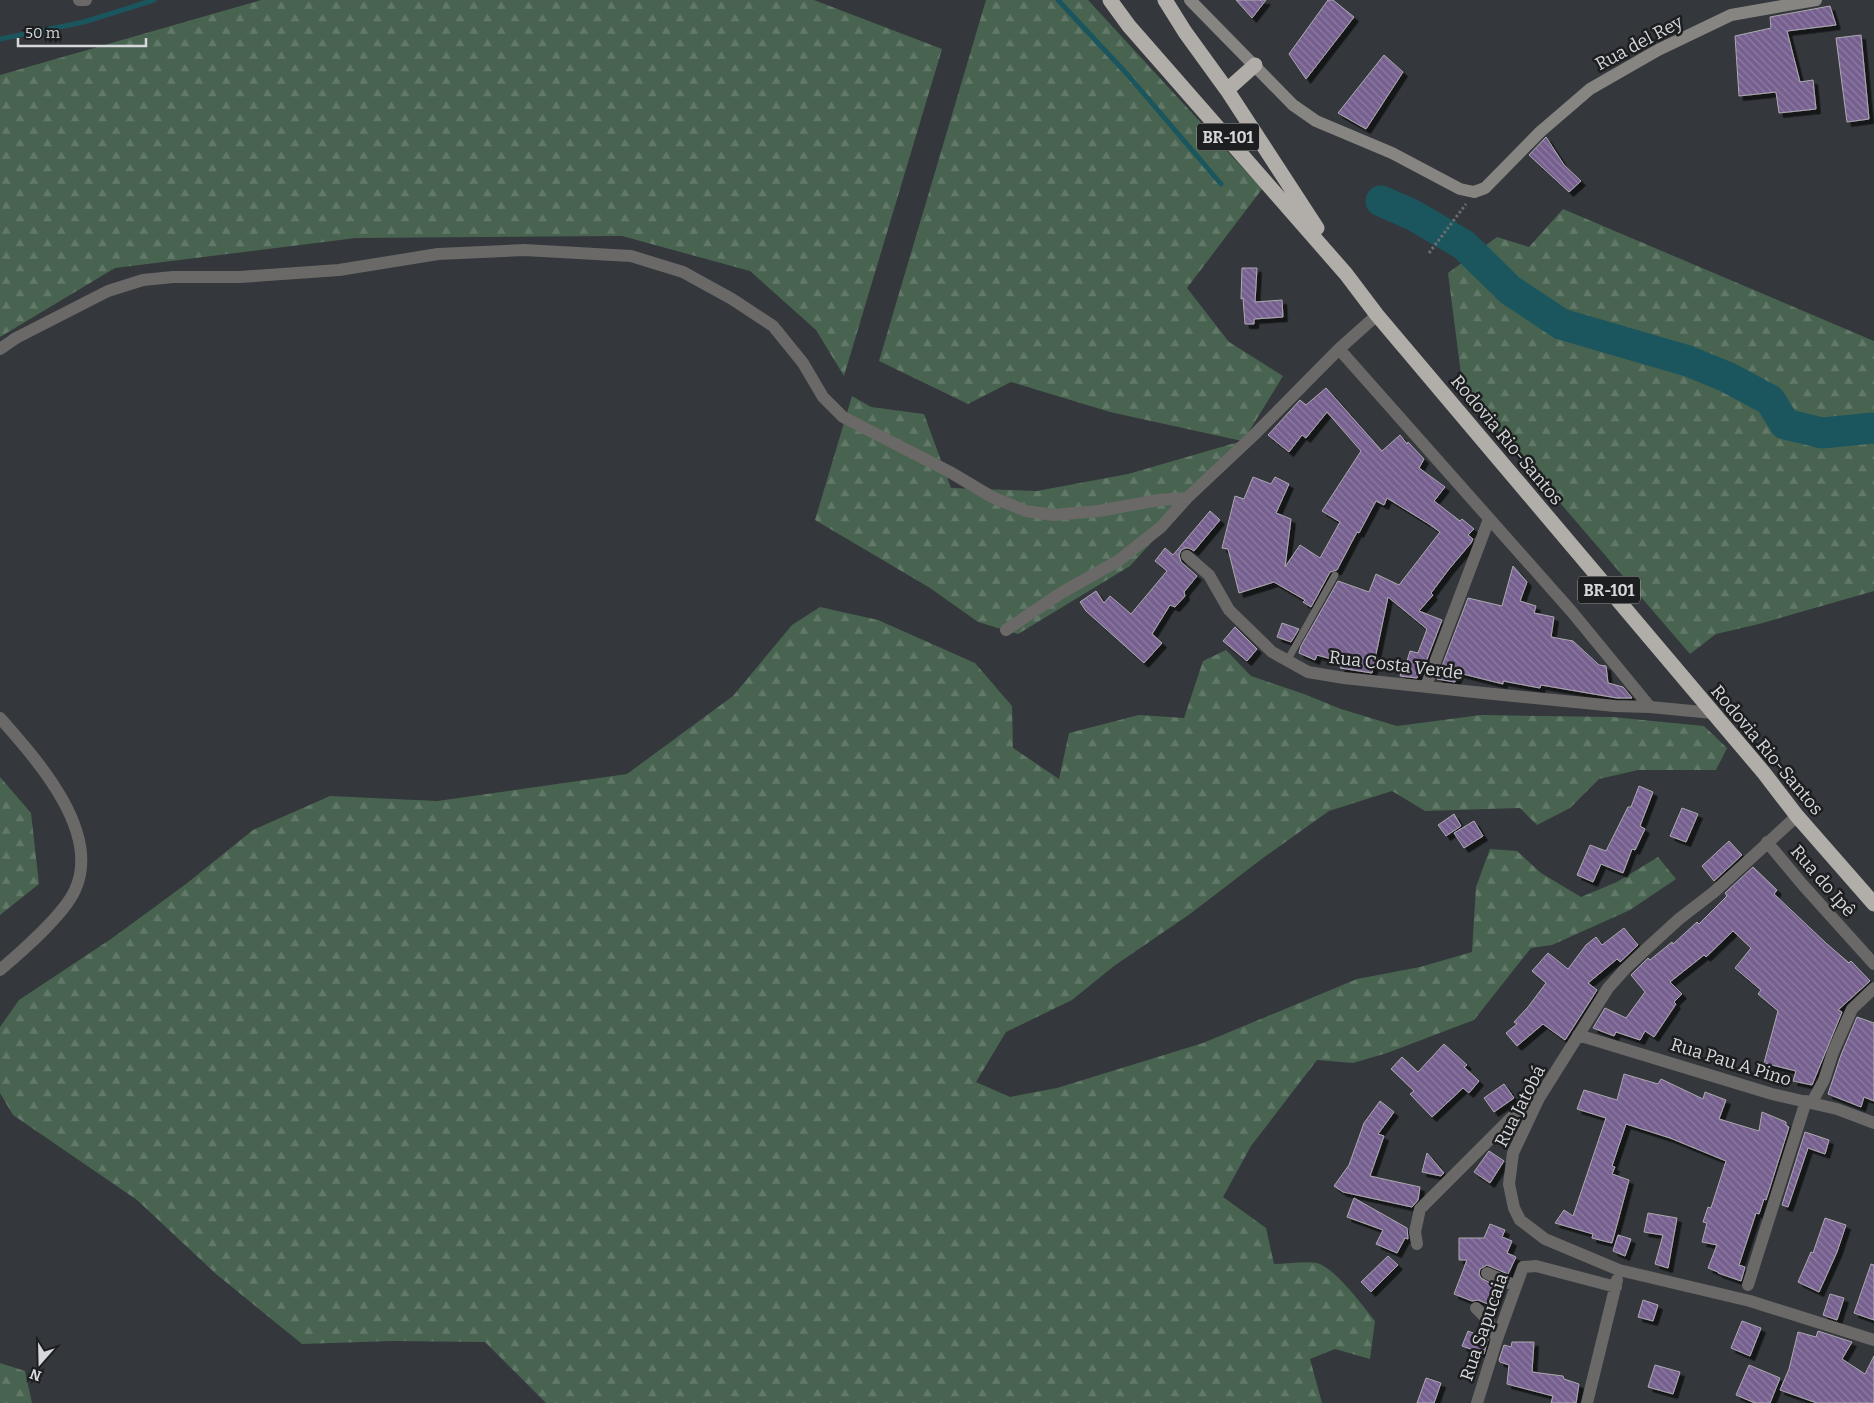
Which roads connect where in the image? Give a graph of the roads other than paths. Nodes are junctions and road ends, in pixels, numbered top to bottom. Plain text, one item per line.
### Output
1 (79, 0) edge
2 (86, 0) edge
3 (1110, 0) edge
4 (1165, 0) edge
5 (1190, 0) edge
6 (1816, 0) edge
7 (1255, 65) junction
8 (1227, 90) junction
9 (1346, 274) junction
10 (1377, 315) junction
11 (0, 349) edge
12 (1339, 349) junction
13 (1187, 498) junction
14 (1489, 519) junction
15 (1187, 556) dead end
16 (1335, 575) dead end
17 (1006, 630) dead end
18 (1287, 661) junction
19 (1426, 686) junction
20 (1650, 707) junction
21 (1713, 714) junction
22 (0, 718) edge
23 (1797, 816) junction
24 (1767, 842) junction
25 (1874, 904) edge
26 (1874, 964) edge
27 (0, 970) edge
28 (1874, 988) edge
29 (1578, 1035) junction
30 (1554, 1075) junction
31 (1809, 1102) junction
32 (1874, 1123) edge
33 (1417, 1244) dead end
34 (1619, 1270) junction
35 (1487, 1273) dead end
36 (1748, 1285) dead end
37 (1516, 1286) junction
38 (1616, 1287) junction
39 (1476, 1308) dead end
40 (1497, 1339) junction
41 (1874, 1340) edge
42 (1477, 1403) edge
43 (1587, 1403) edge

1 - 2 street
3 - 9 highway, Rodovia Rio-Santos / BR-101
4 - 8 highway
5 - 7 street, Rua del Rey
6 - 7 street, Rua del Rey
7 - 8 highway
8 - 9 highway
9 - 10 highway, Rodovia Rio-Santos / BR-101
10 - 12 street
10 - 21 highway, Rodovia Rio-Santos / BR-101
11 - 13 street
12 - 13 street
12 - 14 street
13 - 17 street
14 - 19 street
14 - 20 street
15 - 18 street, Rua Costa Verde
16 - 18 lane
18 - 19 street, Rua Costa Verde
19 - 20 street, Rua Costa Verde
20 - 21 street, Rua Costa Verde
21 - 23 highway, Rodovia Rio-Santos / BR-101
22 - 27 street
23 - 24 street, Rua Jatobá
23 - 25 highway, Rodovia Rio-Santos / BR-101
24 - 26 street, Rua do Ipê
24 - 29 street, Rua Jatobá
28 - 31 street
29 - 30 street, Rua Jatobá
29 - 31 street, Rua Pau A Pino
30 - 33 street
30 - 34 street, Rua Jatobá
31 - 32 street, Rua Pau A Pino
31 - 36 street
34 - 38 street
34 - 41 street, Rua Jatobá
35 - 37 street
37 - 38 street, Rua Sapucaia
37 - 40 street, Rua Sapucaia
38 - 43 street
39 - 40 street
40 - 42 street, Rua Sapucaia

